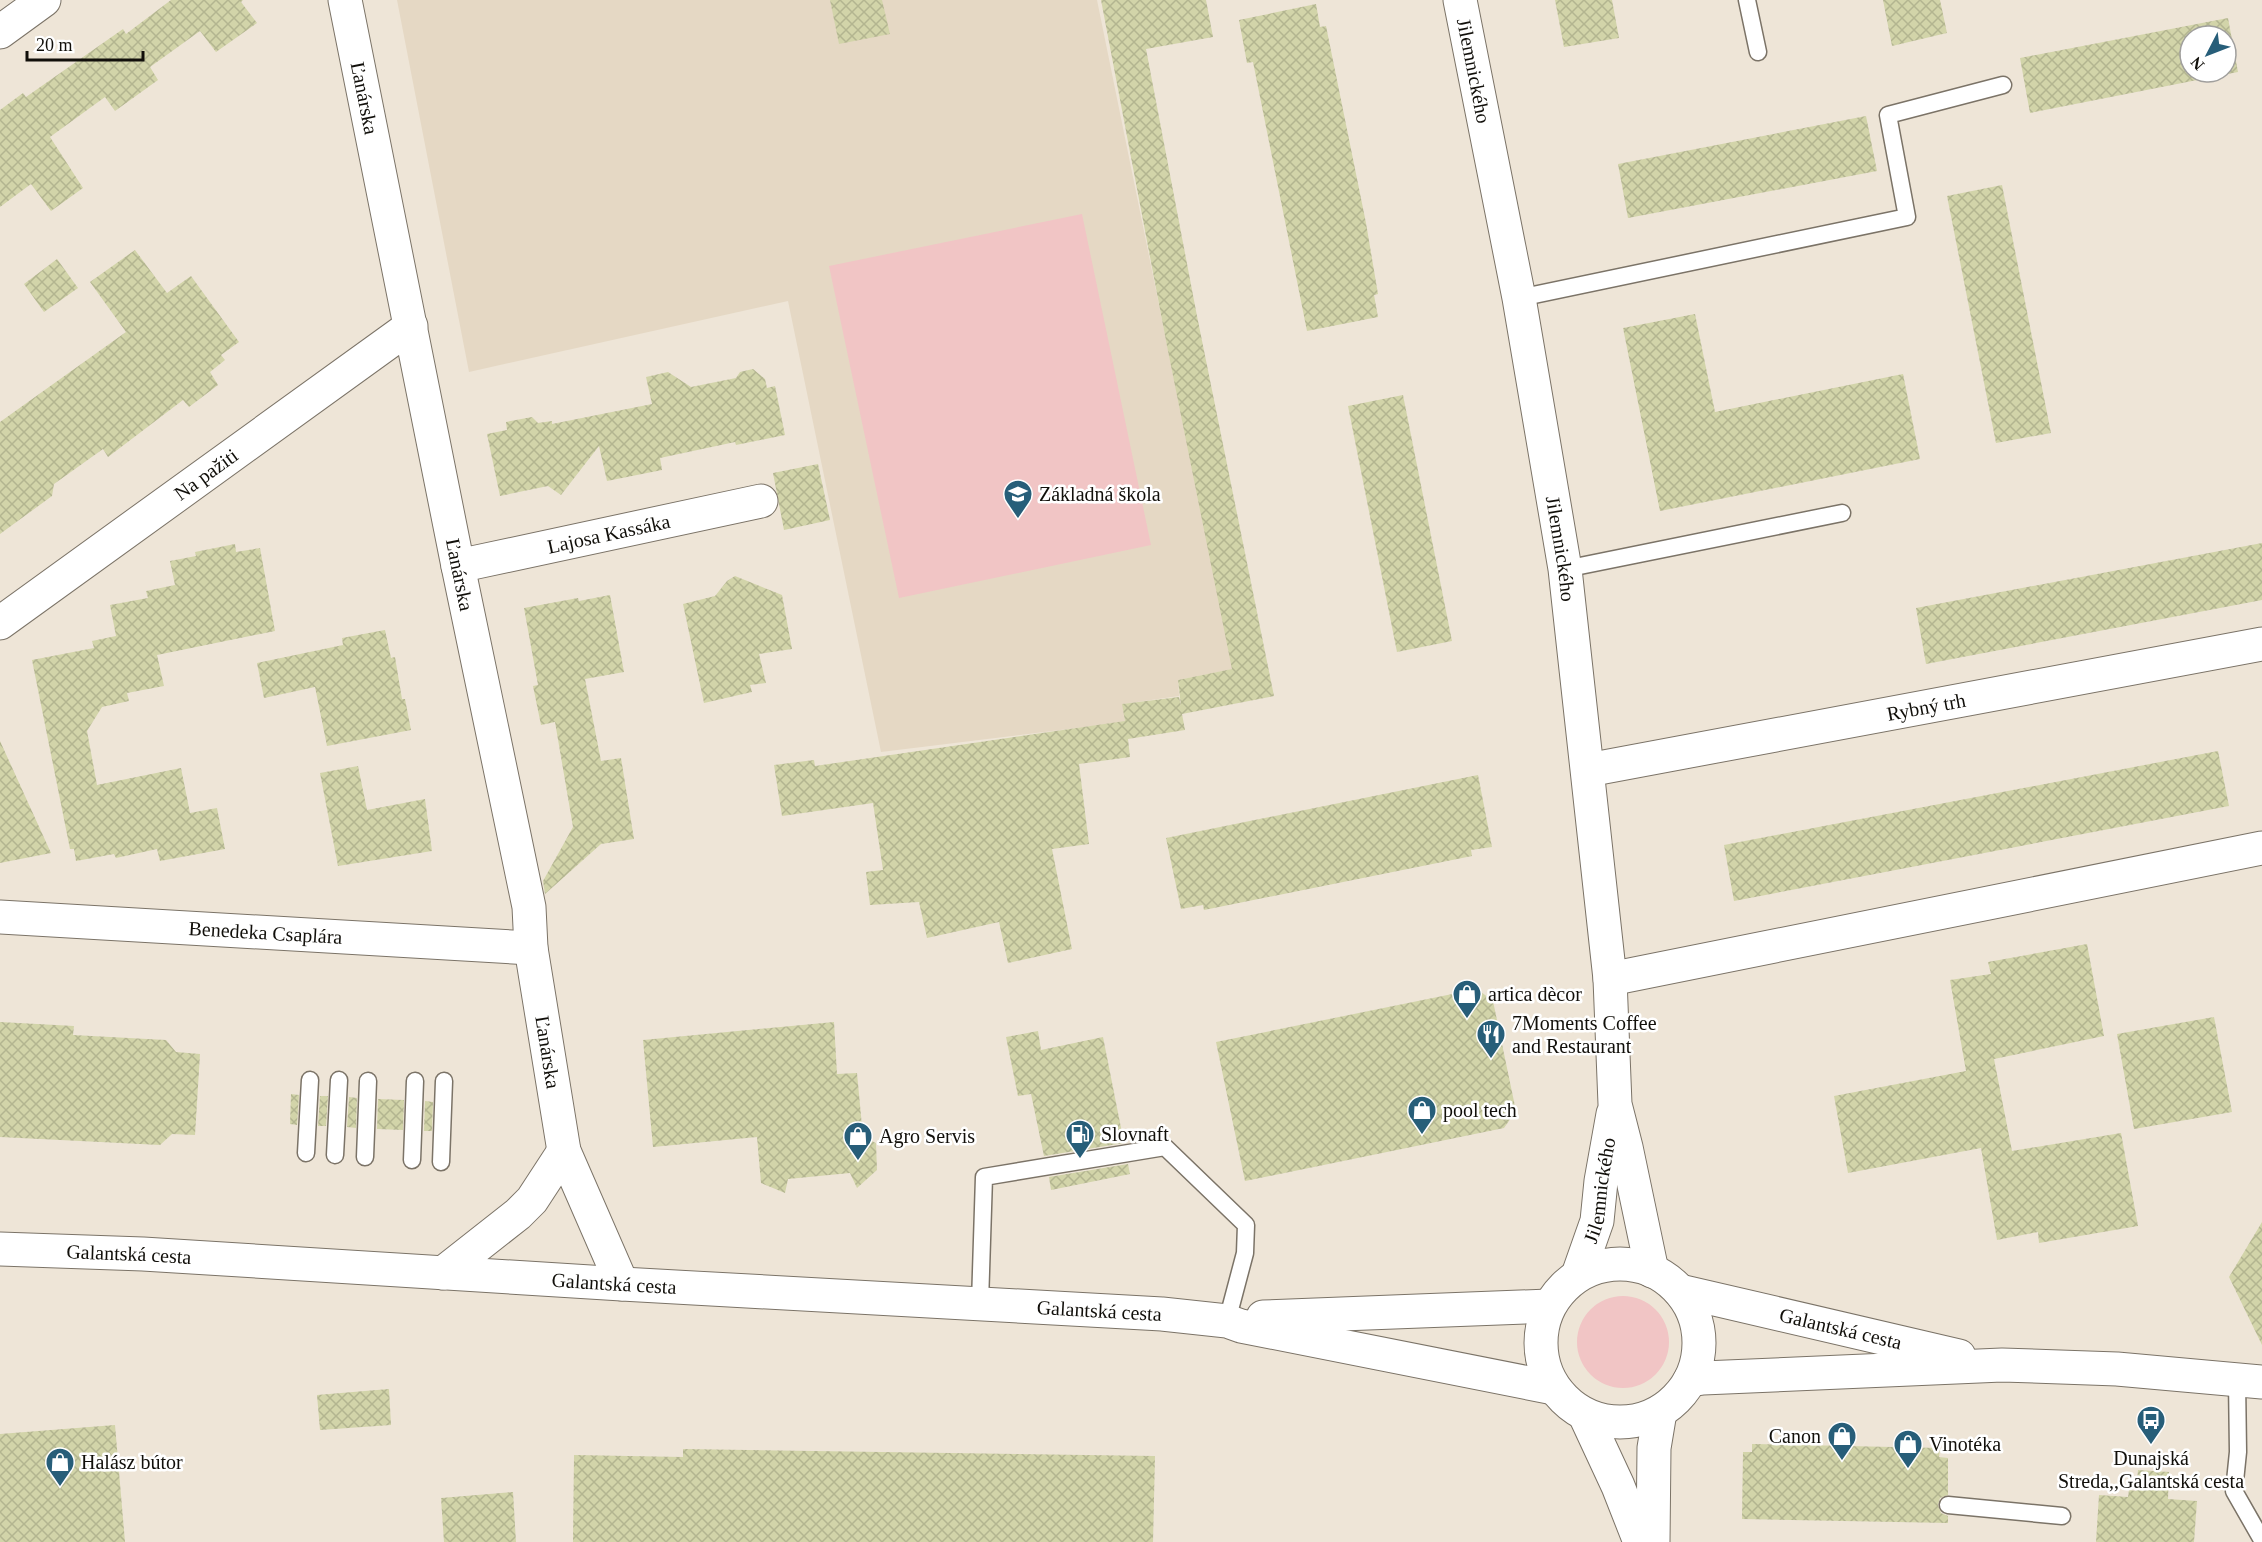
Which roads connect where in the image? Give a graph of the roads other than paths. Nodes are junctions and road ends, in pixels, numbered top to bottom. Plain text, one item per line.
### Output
1 (44, 0) edge
2 (345, 0) edge
3 (1460, 0) edge
4 (1747, 0) edge
5 (0, 32) edge
6 (1758, 52) dead end
7 (2003, 85) dead end
8 (1519, 298) junction
9 (411, 326) junction
10 (761, 501) dead end
11 (1842, 513) dead end
12 (458, 566) junction
13 (1565, 569) junction
14 (0, 624) edge
15 (2262, 644) edge
16 (1588, 770) junction
17 (2262, 848) edge
18 (0, 917) edge
19 (531, 948) junction
20 (1610, 979) junction
21 (310, 1080) dead end
22 (339, 1080) dead end
23 (368, 1081) dead end
24 (415, 1081) dead end
25 (444, 1081) dead end
26 (1615, 1104) junction
27 (564, 1150) junction
28 (306, 1153) dead end
29 (335, 1155) dead end
30 (365, 1157) dead end
31 (411, 1160) dead end
32 (441, 1161) dead end
33 (0, 1249) edge
34 (1652, 1271) junction
35 (443, 1273) junction
36 (1578, 1275) junction
37 (622, 1284) junction
38 (1680, 1291) junction
39 (980, 1303) junction
40 (1549, 1306) junction
41 (1227, 1321) junction
42 (2002, 1365) junction
43 (1690, 1380) junction
44 (2250, 1381) edge
45 (1554, 1388) junction
46 (1660, 1412) junction
47 (1585, 1415) junction
48 (1948, 1505) dead end
49 (2062, 1516) dead end
50 (2262, 1540) edge
51 (1640, 1542) edge
52 (1653, 1542) edge

1 - 5 street
2 - 9 street, Ľanárska
3 - 8 street, Jilemnického
4 - 6 lane
7 - 8 lane
8 - 13 street, Jilemnického
9 - 12 street, Ľanárska
9 - 14 street, Na pažiti
10 - 12 street, Lajosa Kassáka
11 - 13 lane
12 - 19 street, Ľanárska
13 - 16 street, Jilemnického
15 - 16 street, Rybný trh
16 - 20 street, Jilemnického
17 - 20 street
18 - 19 street, Benedeka Csaplára
19 - 27 street, Ľanárska
20 - 26 street, Jilemnického
21 - 28 lane
22 - 29 lane
23 - 30 lane
24 - 31 lane
25 - 32 lane
26 - 34 street, Jilemnického
26 - 36 street, Jilemnického
27 - 35 street
27 - 37 street, Ľanárska
33 - 35 street, Galantská cesta
34 - 36 street
34 - 38 street
35 - 37 street, Galantská cesta
36 - 40 street
37 - 39 street, Galantská cesta
38 - 42 street, Galantská cesta
38 - 43 street
39 - 41 street, Galantská cesta
39 - 41 lane
40 - 41 street, Galantská cesta
40 - 45 street
41 - 45 street, Galantská cesta
42 - 43 street, Galantská cesta
42 - 44 street, Galantská cesta
43 - 46 street
44 - 50 lane
45 - 47 street
46 - 47 street
46 - 52 street
47 - 51 street
48 - 49 lane

